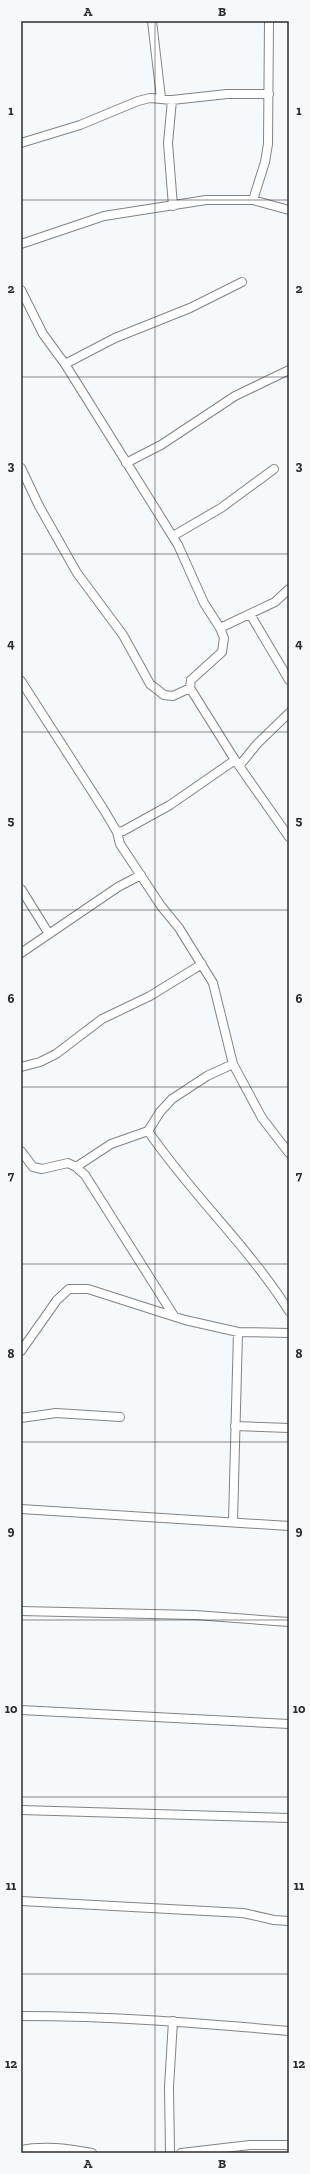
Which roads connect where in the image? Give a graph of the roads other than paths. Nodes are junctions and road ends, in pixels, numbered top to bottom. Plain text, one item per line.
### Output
1 (152, 21) edge
2 (269, 21) edge
3 (269, 94) junction
4 (161, 98) junction
5 (172, 100) junction
6 (21, 143) edge
7 (253, 200) junction
8 (173, 206) junction
9 (289, 210) edge
10 (21, 244) edge
11 (242, 282) dead end
12 (21, 290) edge
13 (65, 364) junction
14 (289, 370) edge
15 (126, 463) junction
16 (21, 468) edge
17 (274, 469) dead end
18 (173, 536) junction
19 (289, 589) edge
20 (250, 614) junction
21 (220, 628) junction
22 (21, 680) edge
23 (289, 680) edge
24 (190, 688) junction
25 (289, 713) edge
26 (237, 763) junction
27 (117, 832) junction
28 (289, 837) edge
29 (141, 875) junction
30 (21, 889) edge
31 (49, 934) junction
32 (21, 953) edge
33 (202, 964) junction
34 (233, 1064) junction
35 (21, 1067) edge
36 (148, 1131) junction
37 (21, 1151) edge
38 (289, 1153) edge
39 (76, 1167) junction
40 (289, 1311) edge
41 (174, 1316) junction
42 (238, 1332) junction
43 (289, 1332) edge
44 (21, 1350) edge
45 (120, 1417) dead end
46 (21, 1418) edge
47 (236, 1426) junction
48 (289, 1428) edge
49 (21, 1509) edge
50 (233, 1521) junction
51 (289, 1526) edge
52 (21, 1611) edge
53 (289, 1622) edge
54 (21, 1710) edge
55 (289, 1724) edge
56 (21, 1810) edge
57 (289, 1818) edge
58 (21, 1901) edge
59 (289, 1921) edge
60 (21, 2016) edge
61 (173, 2021) junction
62 (289, 2031) edge
63 (289, 2146) edge
64 (21, 2150) edge
65 (223, 2150) edge
66 (92, 2153) edge
67 (170, 2153) edge
68 (181, 2153) edge

1 - 4 street
2 - 3 street
3 - 5 street
3 - 7 street
4 - 5 street
4 - 6 street
5 - 8 street
7 - 8 street
7 - 9 street
8 - 10 street
11 - 13 street
12 - 13 street
13 - 15 street
14 - 15 street
15 - 18 street
16 - 24 street
17 - 18 street
18 - 21 street
19 - 20 street
20 - 21 street
20 - 23 street
21 - 24 street
22 - 27 street
24 - 26 street
25 - 26 street
26 - 27 street
26 - 28 street
27 - 29 street
29 - 31 street
29 - 33 street
30 - 31 street
31 - 32 street
33 - 34 street
33 - 35 street
34 - 36 street
34 - 38 street
36 - 39 street
36 - 40 street
37 - 39 street
39 - 41 street
41 - 42 street
41 - 44 street
42 - 43 street
42 - 47 street
45 - 46 street
47 - 48 street
47 - 50 street
49 - 50 street
50 - 51 street
52 - 53 street
54 - 55 street
56 - 57 street
58 - 59 street
60 - 61 street
61 - 62 street
61 - 67 street
63 - 65 street
64 - 66 street
65 - 68 street

